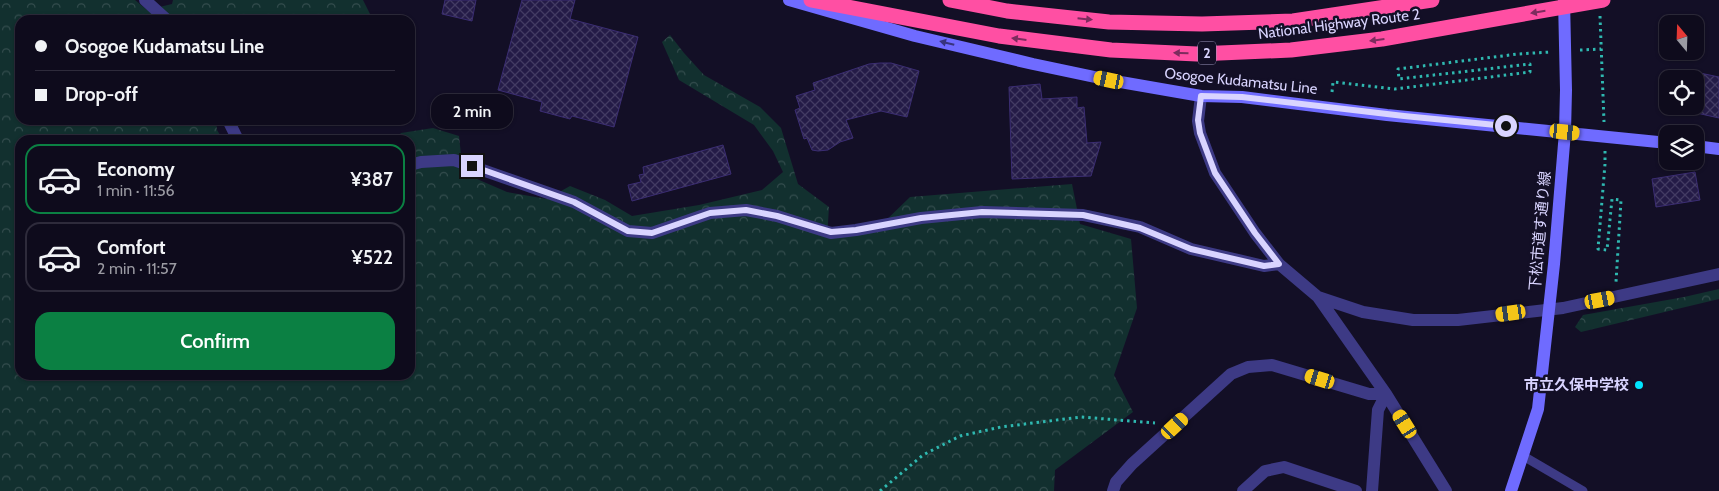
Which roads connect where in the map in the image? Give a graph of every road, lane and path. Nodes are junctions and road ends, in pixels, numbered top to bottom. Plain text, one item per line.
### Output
1 (145, 0) edge
2 (789, 0) edge
3 (811, 0) edge
4 (950, 0) edge
5 (1432, 0) edge
6 (1564, 4) edge
7 (1601, 5) edge
8 (162, 15) edge
9 (1601, 49) junction
10 (1573, 50) dead end
11 (1555, 52) dead end
12 (1333, 82) dead end
13 (1201, 96) junction
14 (1604, 125) dead end
15 (1565, 132) junction
16 (1659, 142) edge
17 (1604, 144) dead end
18 (1704, 147) edge
19 (1719, 149) edge
20 (415, 164) edge
21 (1279, 264) junction
22 (1719, 274) edge
23 (1616, 285) dead end
24 (1318, 297) junction
25 (1549, 309) junction
26 (1386, 394) junction
27 (1175, 426) junction
28 (1523, 456) junction
29 (880, 491) edge
30 (1113, 491) edge
31 (1244, 491) edge
32 (1356, 491) edge
33 (1372, 491) edge
34 (1446, 491) edge
35 (1511, 491) edge
36 (1583, 491) edge

1 - 8 street
13 -> 2 main road, Osogoe Kudamatsu Line
6 -> 3 highway, National Highway Route 2 / 2
4 -> 5 highway, National Highway Route 2 / 2
6 - 7 highway, National Highway Route 2 / 2
6 - 15 main road, 下松市道す通り線
7 - 9 path
9 - 10 path
9 - 14 path
11 - 12 path
13 - 15 main road, Osogoe Kudamatsu Line
13 - 21 street
15 - 16 main road, Osogoe Kudamatsu Line
15 - 25 main road, 下松市道す通り線
17 - 23 path
18 - 19 main road
20 - 21 street
21 - 24 street
22 - 25 street
24 - 25 street
24 - 26 street
25 - 28 main road, 下松市道す通り線
26 - 27 street
26 - 33 street
26 - 34 street
27 - 29 path
27 - 30 street
28 - 35 main road, 下松市道す通り線
28 - 36 lane
31 - 32 street

